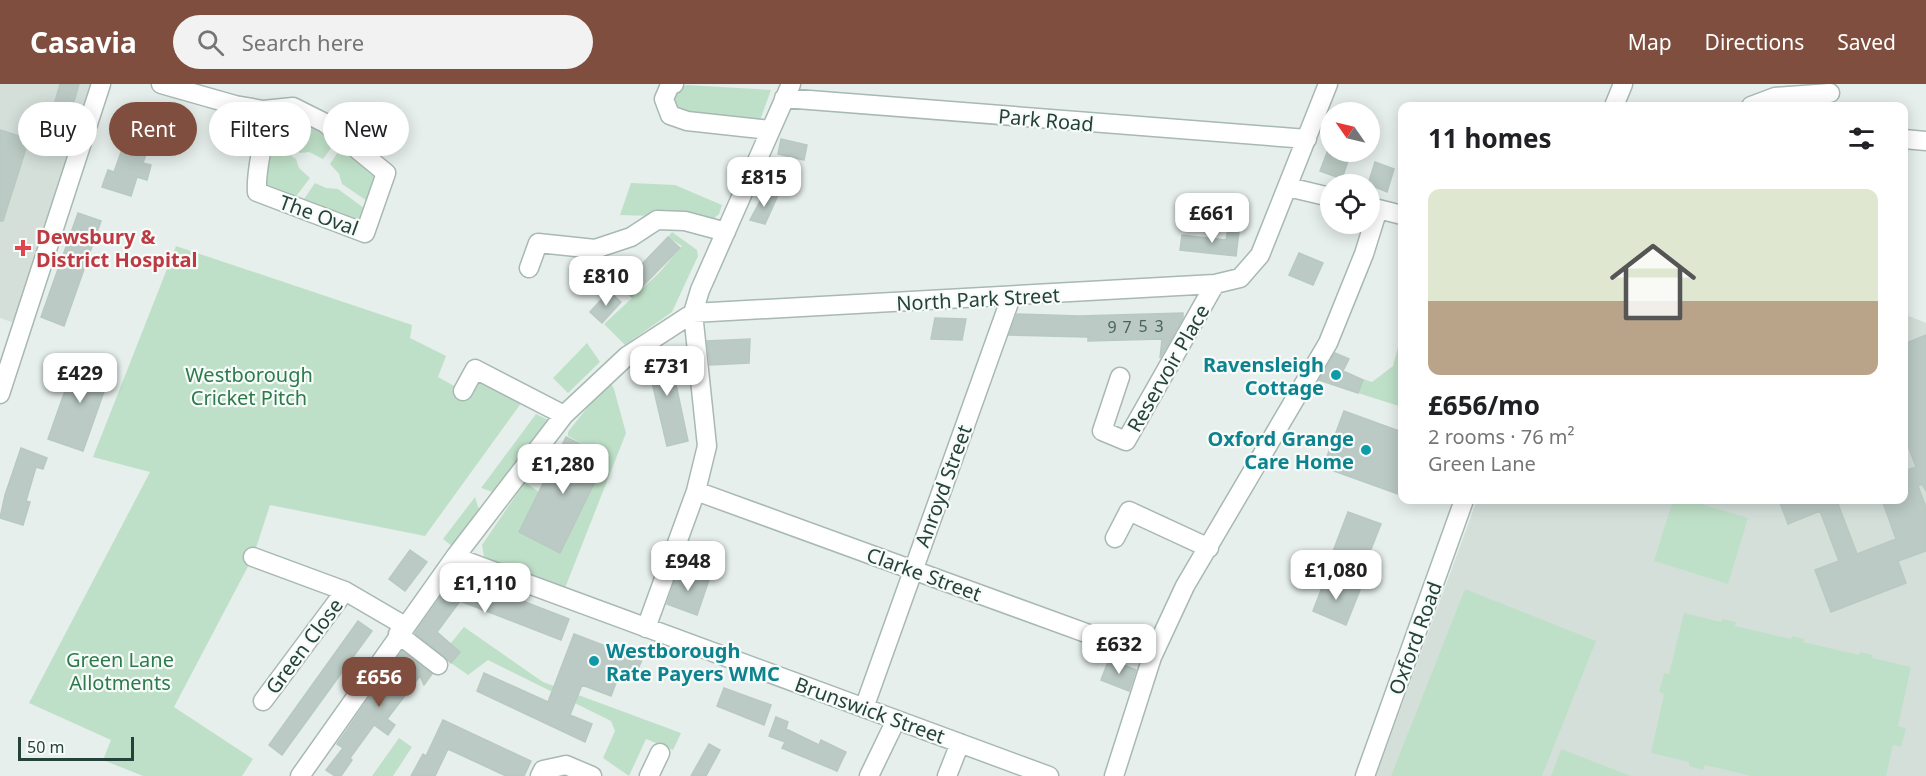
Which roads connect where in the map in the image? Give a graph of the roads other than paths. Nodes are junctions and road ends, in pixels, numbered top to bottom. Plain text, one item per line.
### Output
1 (101, 84) edge
2 (161, 84) edge
3 (674, 84) edge
4 (1328, 84) edge
5 (1623, 84) edge
6 (787, 88) edge
7 (1834, 94) edge
8 (224, 102) edge
9 (1616, 102) edge
10 (1762, 102) edge
11 (263, 110) joint
12 (770, 130) junction
13 (1307, 139) junction
14 (1908, 139) edge
15 (1926, 141) edge
16 (1288, 187) junction
17 (1320, 195) edge
18 (1380, 210) edge
19 (1398, 214) edge
20 (726, 232) junction
21 (1368, 234) edge
22 (529, 268) dead end
23 (1215, 284) junction
24 (1011, 297) junction
25 (693, 313) junction
26 (1120, 377) dead end
27 (463, 391) dead end
28 (0, 394) edge
29 (564, 415) junction
30 (696, 491) junction
31 (1463, 504) edge
32 (1115, 538) dead end
33 (1209, 548) junction
34 (454, 556) junction
35 (253, 557) dead end
36 (913, 570) junction
37 (345, 591) junction
38 (646, 628) junction
39 (401, 630) junction
40 (1152, 657) junction
41 (438, 665) dead end
42 (262, 701) dead end
43 (864, 708) junction
44 (896, 720) junction
45 (960, 743) junction
46 (660, 753) dead end
47 (300, 776) edge
48 (540, 776) edge
49 (592, 776) edge
50 (650, 776) edge
51 (869, 776) edge
52 (947, 776) edge
53 (1049, 776) edge
54 (1114, 776) edge
55 (1365, 776) edge

1 - 28 street
2 - 8 street, The Oval
3 - 12 street
4 - 13 street
5 - 9 street
6 - 12 street
6 - 13 street, Park Road
7 - 10 street
11 - 11 street, The Oval
12 - 20 street
13 - 16 street
14 - 15 street
16 - 17 street
16 - 23 street, North Park Street
18 - 19 street
20 - 22 street
20 - 25 street
21 - 33 street
23 - 24 street, North Park Street
23 - 26 street, Reservoir Place
24 - 25 street, North Park Street
24 - 36 street, Anroyd Street
25 - 29 street
25 - 30 street
27 - 29 street
29 - 34 street
30 - 36 street, Clarke Street
30 - 38 street
31 - 55 street, Oxford Road
32 - 33 street
33 - 40 street
34 - 38 street, Brunswick Street
34 - 39 street
35 - 37 street, Green Close
36 - 40 street, Clarke Street
36 - 43 street, Anroyd Street
37 - 39 street, Green Close
37 - 42 street, Green Close
38 - 43 street, Brunswick Street
39 - 41 street, Green Close
39 - 47 street
40 - 54 street
43 - 44 street, Brunswick Street
44 - 45 street, Brunswick Street
44 - 51 street
45 - 52 street
45 - 53 street, Brunswick Street
46 - 50 street
48 - 49 street

